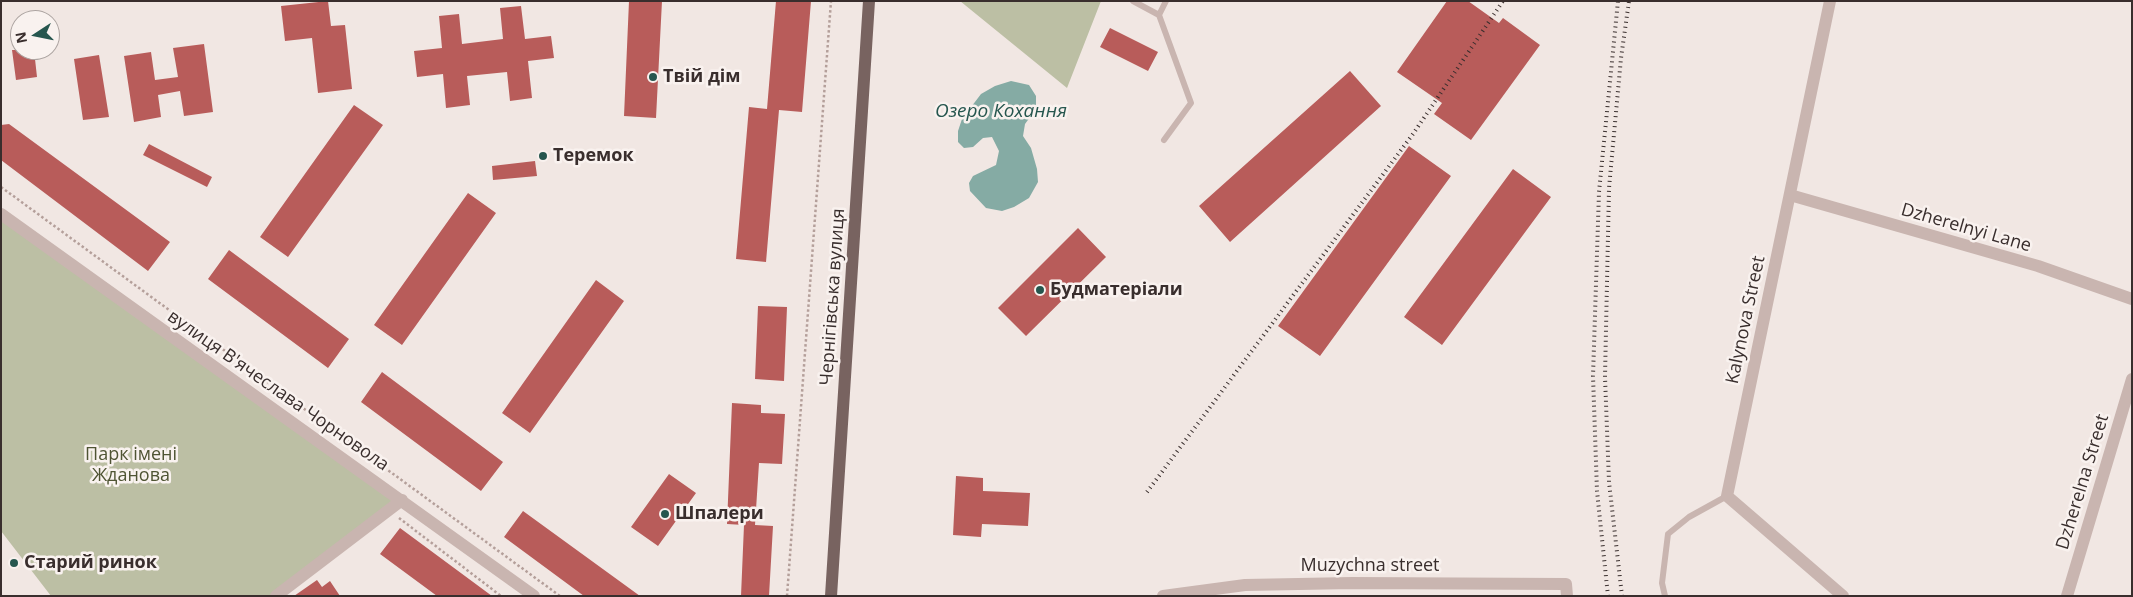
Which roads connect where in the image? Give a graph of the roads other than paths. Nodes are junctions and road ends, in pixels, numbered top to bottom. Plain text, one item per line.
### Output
1 (869, 1) edge
2 (1133, 1) edge
3 (1166, 1) edge
4 (1830, 1) edge
5 (1159, 15) junction
6 (1164, 140) dead end
7 (1790, 195) junction
8 (1, 214) edge
9 (2132, 299) edge
10 (2132, 379) edge
11 (1727, 496) junction
12 (402, 500) junction
13 (276, 596) edge
14 (534, 596) edge
15 (831, 596) edge
16 (1163, 596) edge
17 (1568, 596) edge
18 (1665, 596) edge
19 (1843, 596) edge
20 (2067, 596) edge

1 - 15 main road, Чернігівська вулиця
2 - 5 lane
3 - 5 lane
4 - 7 street, Kalynova Street
5 - 6 lane
7 - 9 street, Dzherelnyi Lane
7 - 11 street, Kalynova Street
8 - 12 street, вулиця В'ячеслава Чорновола
10 - 20 street, Dzherelna Street
11 - 18 lane
11 - 19 street
12 - 13 street
12 - 14 street, вулиця В'ячеслава Чорновола
16 - 17 street, Muzychna street

